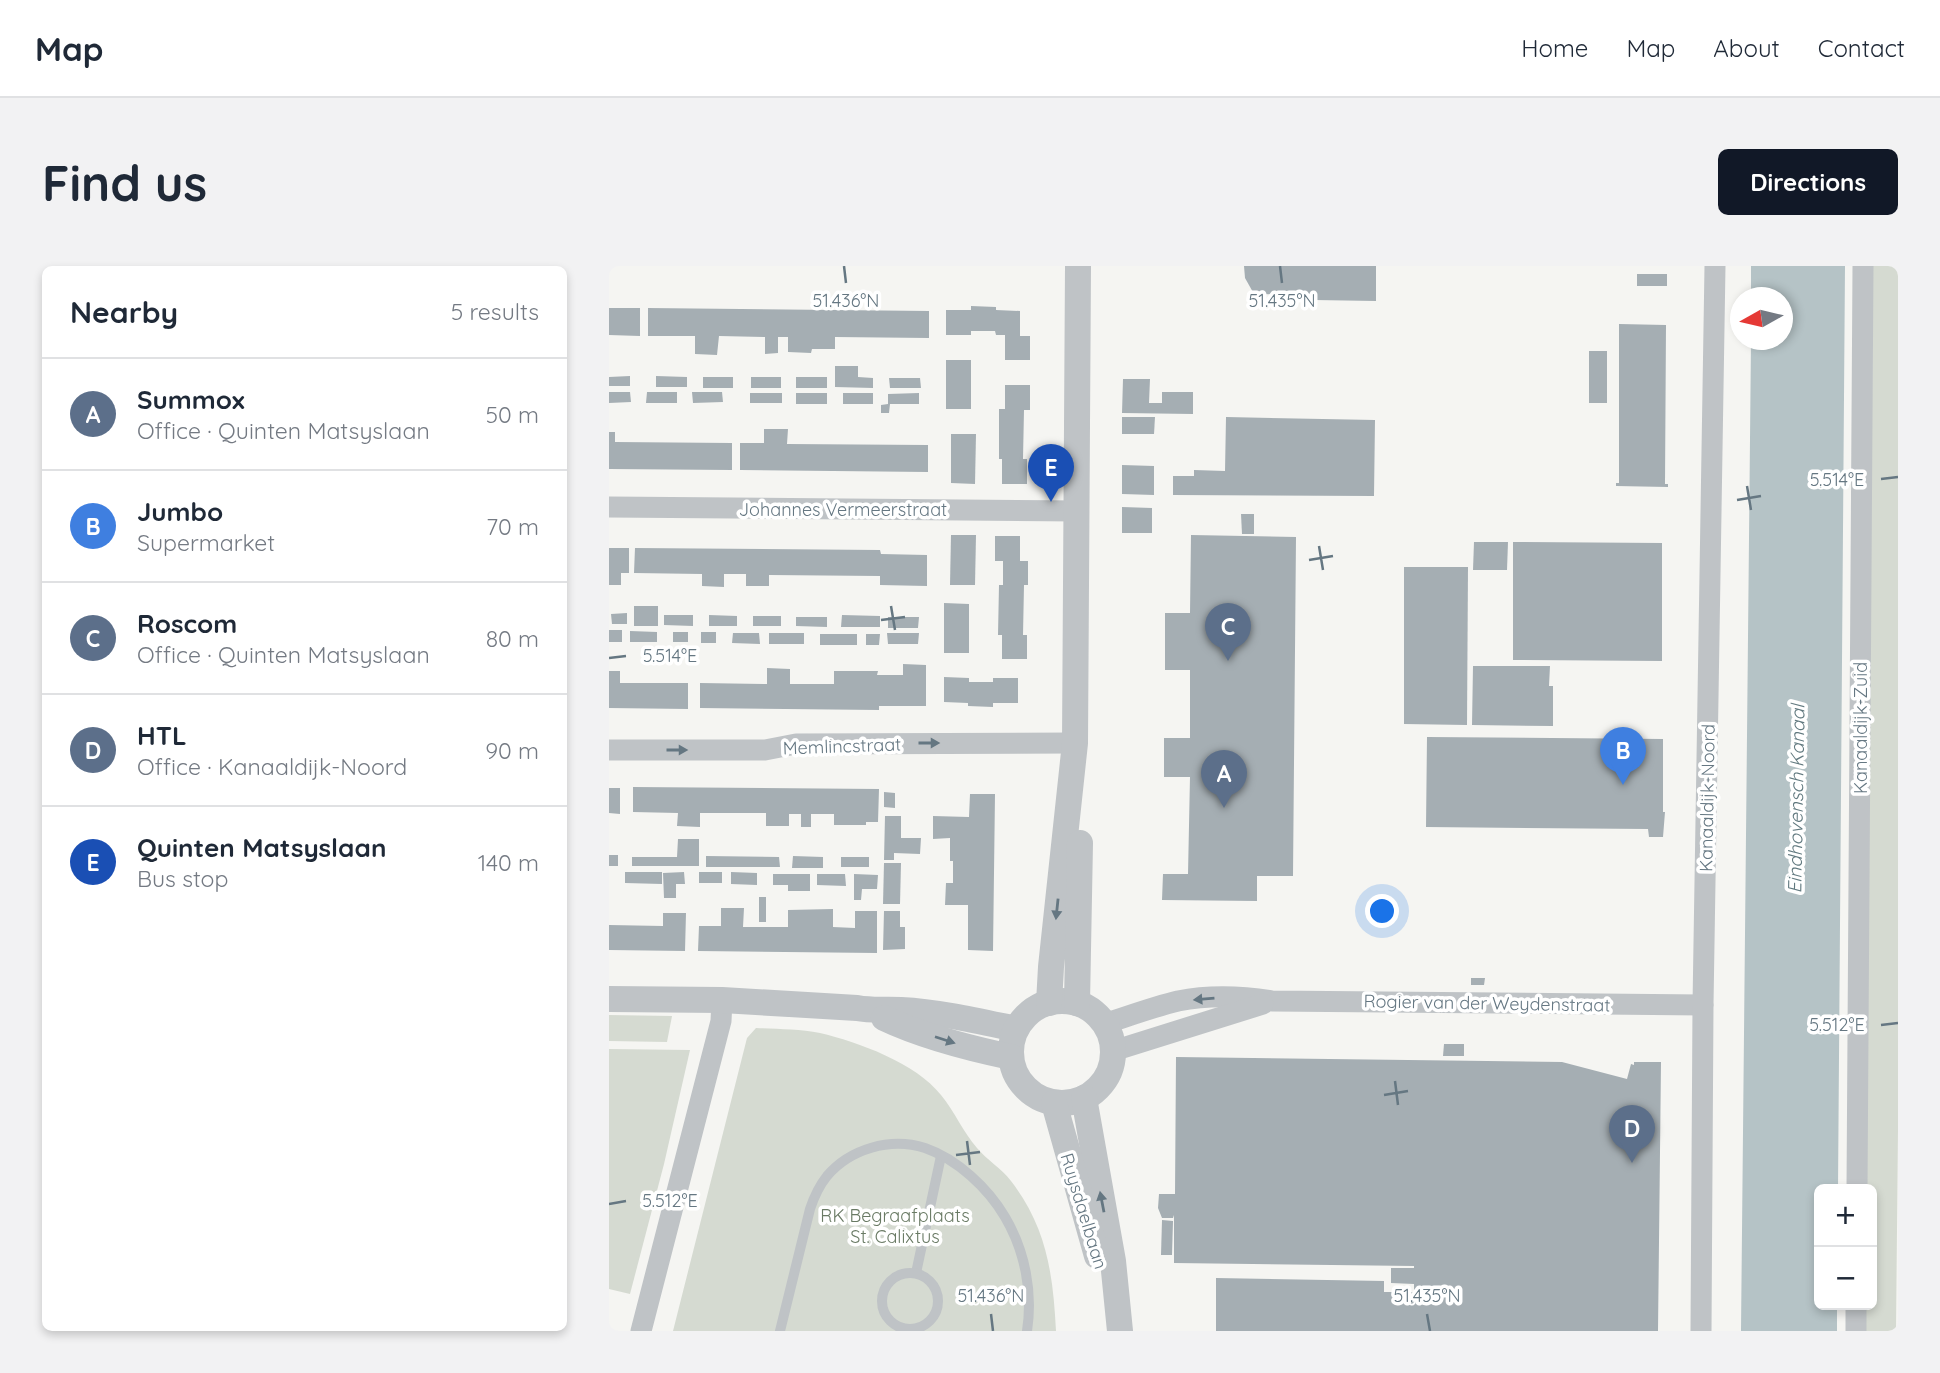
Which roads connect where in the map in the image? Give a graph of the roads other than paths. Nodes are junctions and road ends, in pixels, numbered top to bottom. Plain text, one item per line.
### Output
1 (1078, 266) edge
2 (1715, 266) edge
3 (1863, 266) edge
4 (609, 507) edge
5 (1077, 512) junction
6 (1075, 743) junction
7 (609, 750) edge
8 (609, 999) edge
9 (722, 1000) junction
10 (1272, 1001) junction
11 (1049, 1003) junction
12 (1077, 1003) junction
13 (1703, 1005) junction
14 (870, 1010) junction
15 (1104, 1024) junction
16 (1016, 1029) junction
17 (1113, 1051) junction
18 (1011, 1057) junction
19 (1084, 1098) junction
20 (1054, 1102) junction
21 (941, 1156) junction
22 (1857, 1184) edge
23 (916, 1273) junction
24 (1856, 1310) edge
25 (1119, 1324) edge
26 (906, 1330) edge
27 (641, 1331) edge
28 (780, 1331) edge
29 (1027, 1331) edge
30 (1700, 1331) edge
31 (1856, 1331) edge

1 - 5 street
2 - 13 street, Kanaaldijk-Noord
3 - 22 street, Kanaaldijk-Zuid
4 - 5 street, Johannes Vermeerstraat
5 - 6 street
7 -> 6 street, Memlincstraat
6 -> 11 street
6 - 12 street
8 - 9 street
9 - 14 street
9 - 27 street
10 - 13 street, Rogier van der Weydenstraat
10 -> 15 street, Rogier van der Weydenstraat
10 - 17 street, Rogier van der Weydenstraat
11 - 12 street
11 - 16 street
12 - 15 street
13 - 30 street, Kanaaldijk-Noord
14 - 16 street
14 -> 18 street
15 - 17 street
16 - 18 street
17 - 19 street
18 - 20 street
19 - 20 street
25 -> 19 street, Ruysdaelbaan
20 - 25 street, Ruysdaelbaan
21 - 23 lane
21 - 28 lane
21 - 29 lane
23 - 26 lane
23 - 26 lane
24 - 31 street

